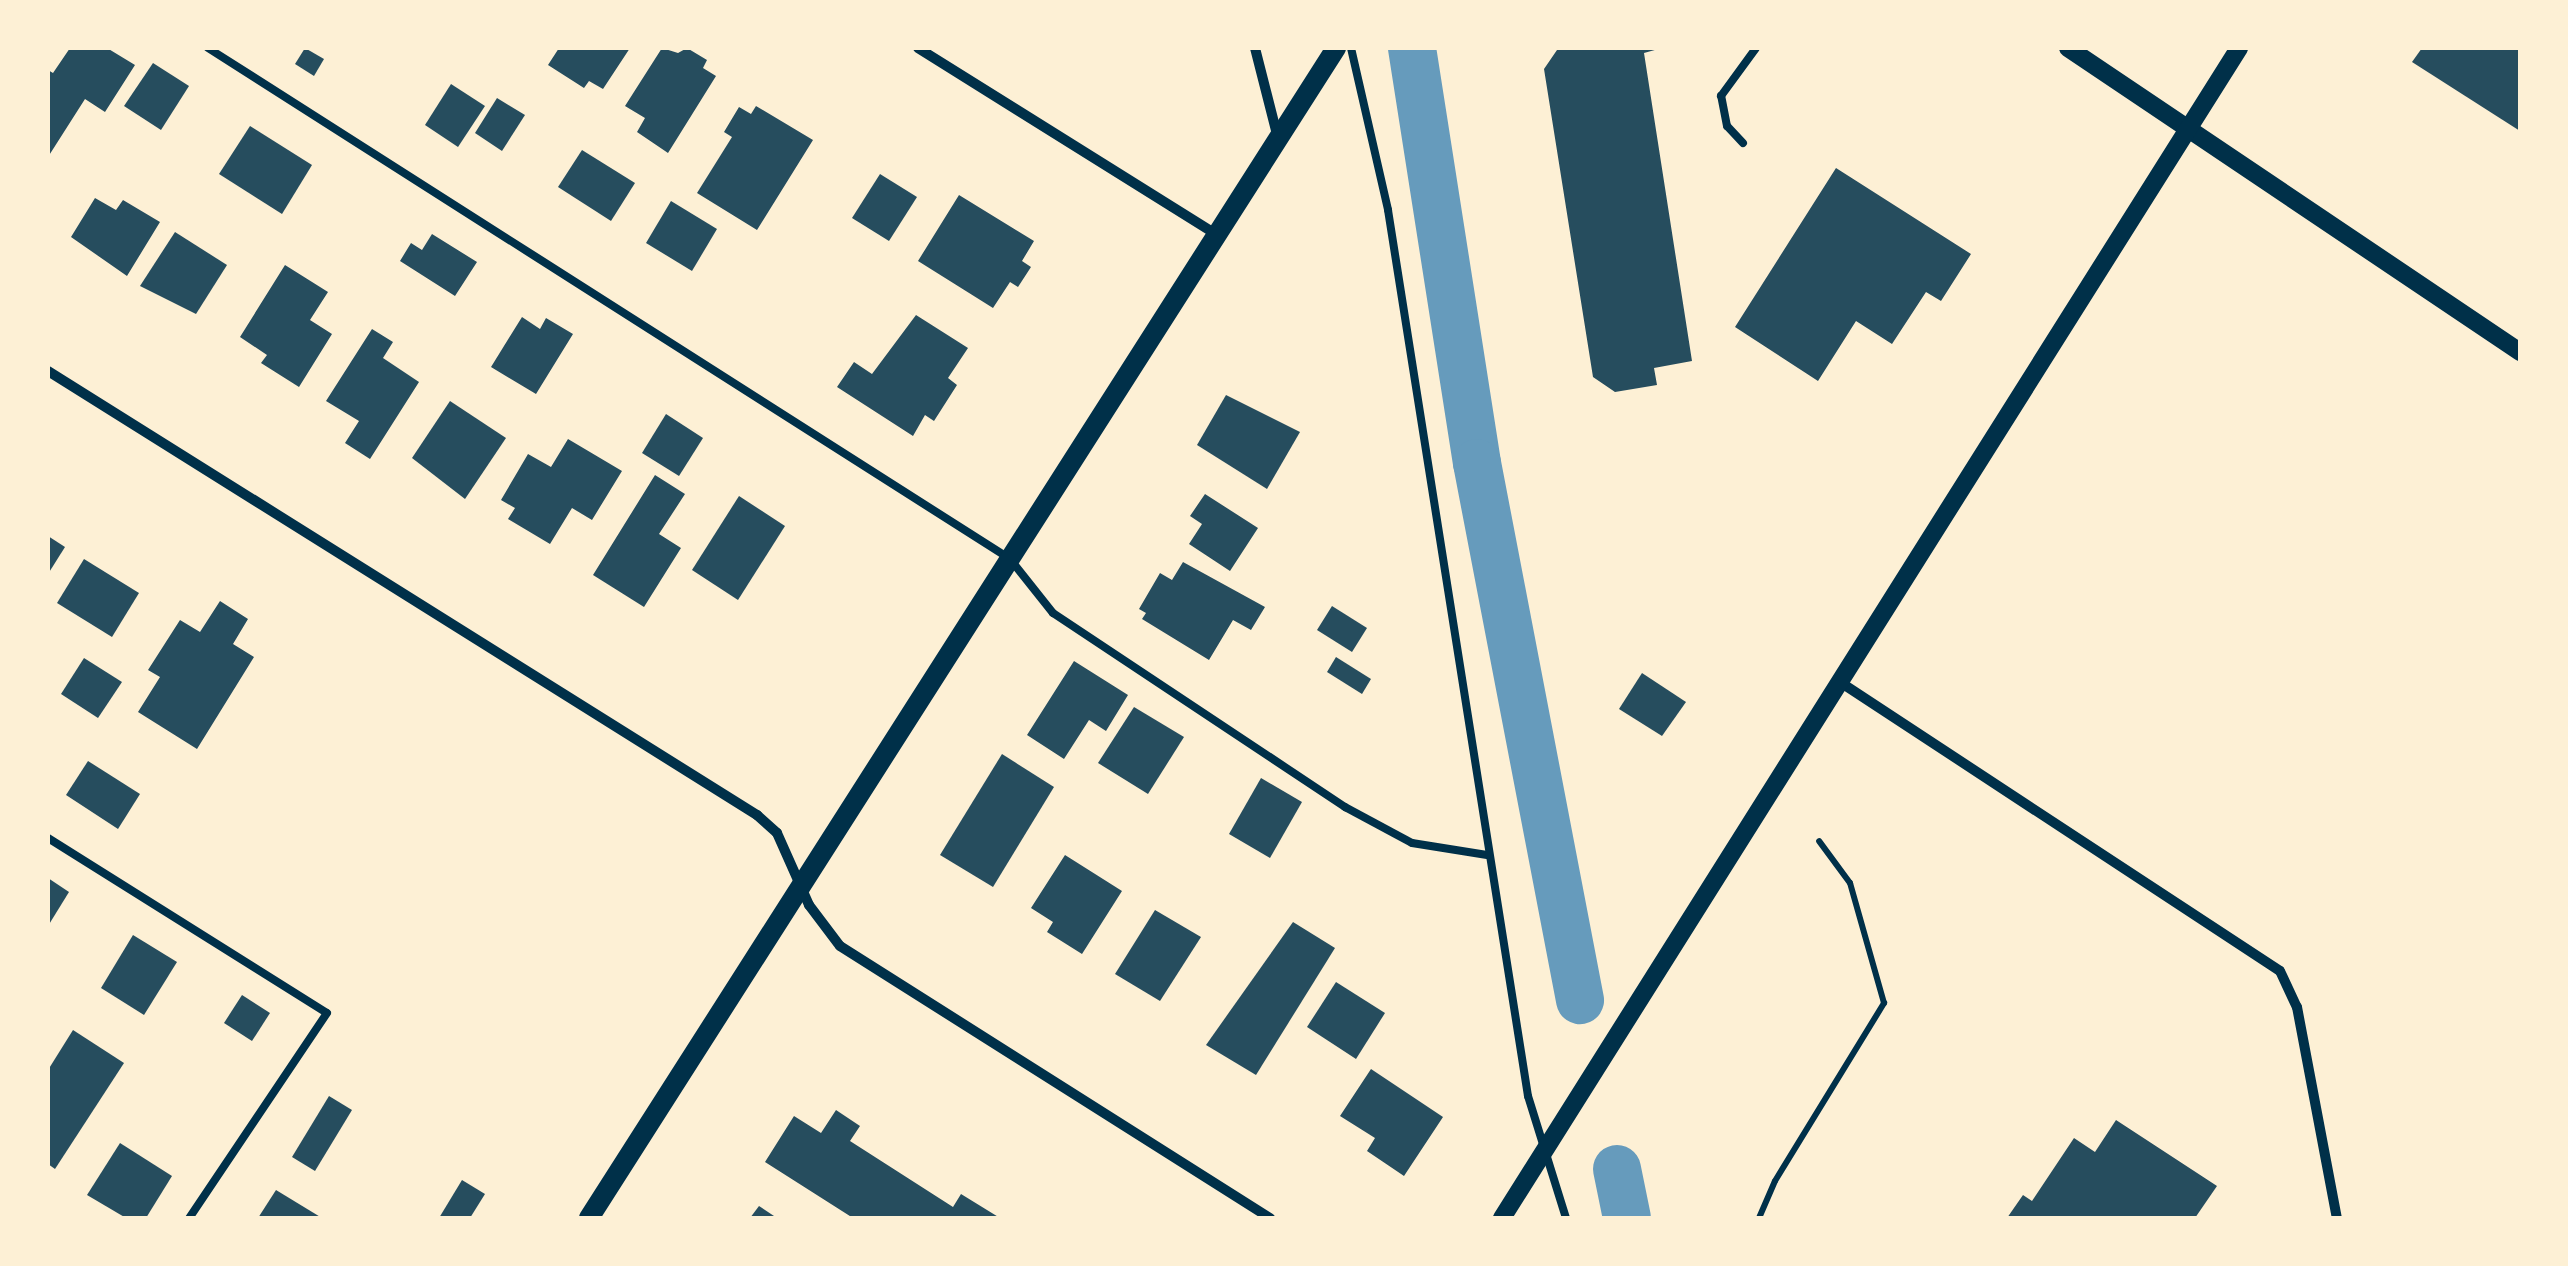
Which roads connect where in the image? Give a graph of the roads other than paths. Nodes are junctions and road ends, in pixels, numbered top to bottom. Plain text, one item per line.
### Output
1 (208, 48) edge
2 (918, 48) edge
3 (1255, 48) edge
4 (1336, 48) edge
5 (1351, 48) edge
6 (1756, 48) edge
7 (2068, 48) edge
8 (2238, 48) edge
9 (2186, 131) junction
10 (1278, 139) junction
11 (1743, 142) dead end
12 (1216, 234) junction
13 (2520, 352) edge
14 (48, 371) edge
15 (1010, 559) junction
16 (1840, 682) junction
17 (48, 838) edge
18 (1488, 855) junction
19 (802, 883) junction
20 (1545, 1151) junction
21 (189, 1218) edge
22 (590, 1218) edge
23 (1270, 1218) edge
24 (1502, 1218) edge
25 (1566, 1218) edge
26 (2337, 1218) edge

1 - 15 lane
2 - 12 street
3 - 10 street
4 - 10 main road
5 - 18 lane
6 - 11 lane
7 - 9 street
8 - 9 street
9 - 13 street
9 - 16 street
10 - 12 main road
12 - 15 main road
14 - 19 street
15 - 18 lane
15 - 19 main road
16 - 20 street
16 - 26 street
17 - 21 lane
18 - 20 lane
19 - 22 main road
19 - 23 street
20 - 24 street
20 - 25 lane

